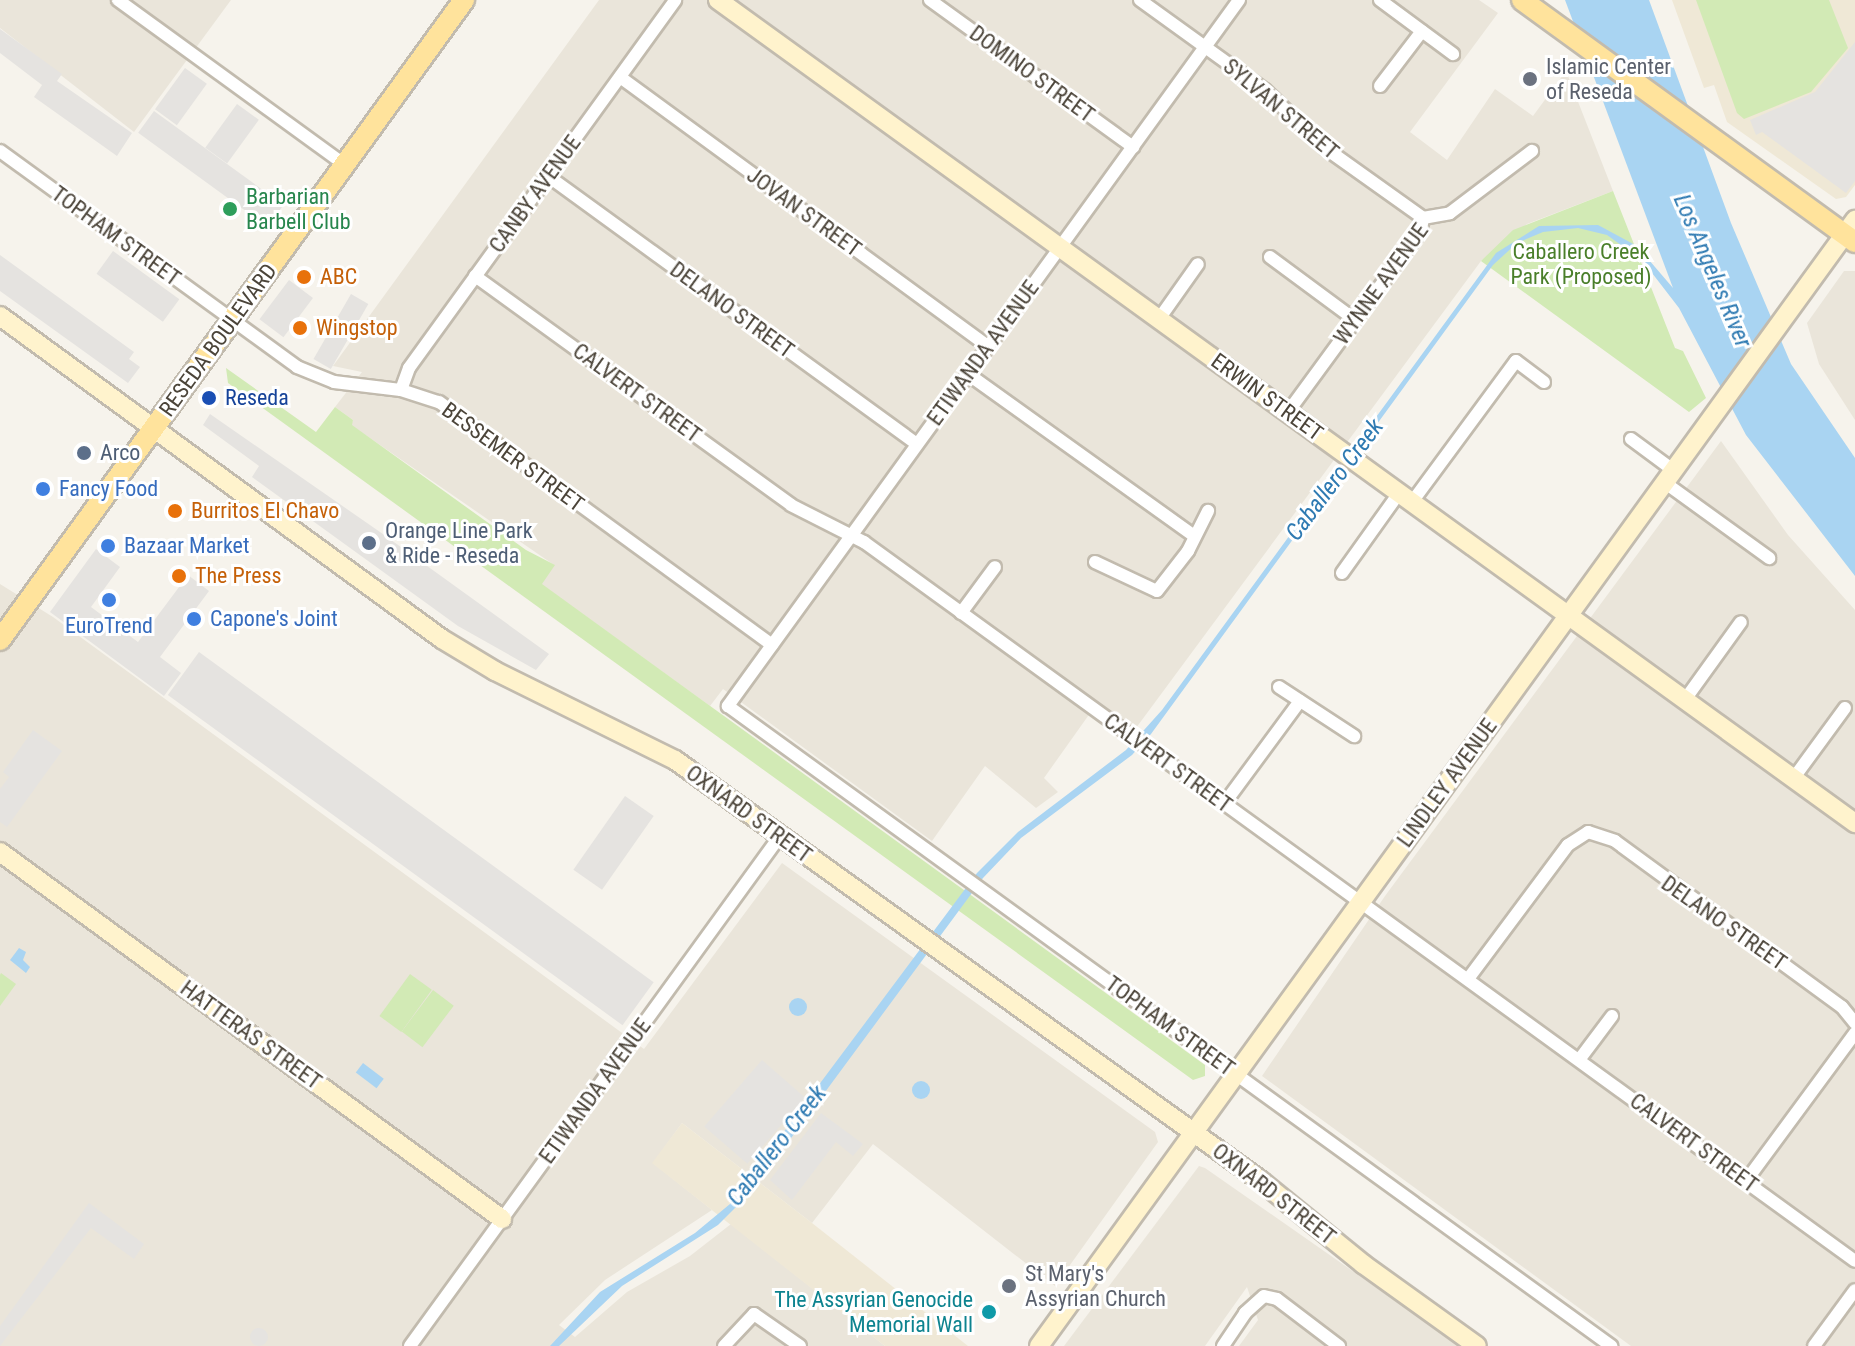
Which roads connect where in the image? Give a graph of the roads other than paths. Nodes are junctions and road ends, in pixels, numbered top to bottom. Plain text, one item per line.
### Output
1 (118, 0) edge
2 (464, 0) edge
3 (675, 0) edge
4 (718, 0) edge
5 (930, 0) edge
6 (1140, 0) edge
7 (1239, 0) edge
8 (1380, 0) edge
9 (1522, 0) edge
10 (1422, 31) junction
11 (1205, 47) junction
12 (1453, 54) dead end
13 (620, 77) junction
14 (1380, 86) dead end
15 (1133, 147) junction
16 (0, 151) edge
17 (1532, 151) dead end
18 (344, 164) junction
19 (548, 176) junction
20 (1423, 218) junction
21 (1851, 232) edge
22 (1059, 247) junction
23 (1270, 257) dead end
24 (1198, 264) dead end
25 (475, 276) junction
26 (0, 316) edge
27 (1159, 319) junction
28 (1355, 320) junction
29 (232, 321) junction
30 (988, 346) junction
31 (968, 374) junction
32 (1544, 382) dead end
33 (401, 390) junction
34 (1288, 412) junction
35 (155, 427) junction
36 (1631, 439) dead end
37 (917, 444) junction
38 (1669, 476) junction
39 (1406, 497) junction
40 (1208, 511) dead end
41 (852, 534) junction
42 (1194, 536) junction
43 (1769, 558) dead end
44 (1095, 562) dead end
45 (995, 567) dead end
46 (1342, 573) dead end
47 (961, 613) junction
48 (1567, 615) junction
49 (1741, 622) dead end
50 (0, 640) edge
51 (772, 645) junction
52 (1279, 687) dead end
53 (1300, 701) junction
54 (1684, 701) junction
55 (728, 706) joint
56 (1845, 708) dead end
57 (1354, 736) dead end
58 (1793, 779) junction
59 (1224, 804) junction
60 (1855, 823) edge
61 (780, 836) junction
62 (0, 852) edge
63 (1361, 903) junction
64 (1468, 979) junction
65 (1612, 1016) dead end
66 (1855, 1022) edge
67 (1855, 1033) edge
68 (1579, 1060) junction
69 (1236, 1074) junction
70 (1195, 1133) junction
71 (1746, 1181) junction
72 (502, 1219) junction
73 (1855, 1261) edge
74 (1855, 1290) edge
75 (410, 1346) edge
76 (724, 1346) edge
77 (800, 1346) edge
78 (1039, 1346) edge
79 (1223, 1346) edge
80 (1339, 1346) edge
81 (1477, 1346) edge
82 (1611, 1346) edge
83 (1814, 1346) edge

1 - 18 street
2 - 18 main road, RESEDA BOULEVARD
3 - 13 street, CANBY AVENUE
4 - 22 main road, ERWIN STREET
5 - 15 street, DOMINO STREET
6 - 11 street, SYLVAN STREET
7 - 11 street, ETIWANDA AVENUE
8 - 10 street
9 - 21 main road
10 - 12 street
10 - 14 street
11 - 15 street, ETIWANDA AVENUE
11 - 20 street, SYLVAN STREET
13 - 19 street, CANBY AVENUE
13 - 30 street, JOVAN STREET
15 - 22 street, ETIWANDA AVENUE
16 - 29 street, TOPHAM STREET
17 - 20 street, WYNNE AVENUE
18 - 29 main road, RESEDA BOULEVARD
19 - 25 street, CANBY AVENUE
19 - 37 street, DELANO STREET
20 - 28 street, WYNNE AVENUE
21 - 38 main road, LINDLEY AVENUE
22 - 27 main road, ERWIN STREET
22 - 30 street, ETIWANDA AVENUE
23 - 28 street
24 - 27 street
25 - 33 street, CANBY AVENUE
25 - 41 street, CALVERT STREET
26 - 35 main road, OXNARD STREET
27 - 34 main road, ERWIN STREET
28 - 34 street, WYNNE AVENUE
29 - 33 street, BESSEMER STREET
29 - 35 main road, RESEDA BOULEVARD
30 - 31 street, ETIWANDA AVENUE
31 - 37 street, ETIWANDA AVENUE
31 - 42 street
32 - 39 street
33 - 51 street, BESSEMER STREET
34 - 39 main road, ERWIN STREET
35 - 50 main road, RESEDA BOULEVARD
35 - 61 main road, OXNARD STREET
36 - 38 street
37 - 41 street, ETIWANDA AVENUE
38 - 43 street
38 - 48 main road, LINDLEY AVENUE
39 - 46 street
39 - 48 main road, ERWIN STREET
40 - 42 street
41 - 47 street, CALVERT STREET
41 - 51 street, ETIWANDA AVENUE
42 - 44 street
45 - 47 street
47 - 59 street, CALVERT STREET
48 - 54 main road, ERWIN STREET
48 - 63 main road, LINDLEY AVENUE
49 - 54 street
51 - 55 street, ETIWANDA AVENUE
52 - 53 street
53 - 57 street
53 - 59 street
54 - 58 main road, ERWIN STREET
55 - 69 street, TOPHAM STREET
56 - 58 street
58 - 60 main road, ERWIN STREET
59 - 63 street, CALVERT STREET
61 - 70 main road, OXNARD STREET
61 - 72 street, ETIWANDA AVENUE
62 - 72 main road, HATTERAS STREET
63 - 64 street, CALVERT STREET
63 - 69 main road, LINDLEY AVENUE
64 - 66 street, DELANO STREET
64 - 68 street, CALVERT STREET
65 - 68 street
67 - 71 street
68 - 71 street, CALVERT STREET
69 - 70 main road, LINDLEY AVENUE
69 - 82 street, TOPHAM STREET
70 - 78 main road, LINDLEY AVENUE
70 - 81 main road, OXNARD STREET
71 - 73 street, CALVERT STREET
72 - 75 street, ETIWANDA AVENUE
74 - 83 street
76 - 77 street
79 - 80 street

